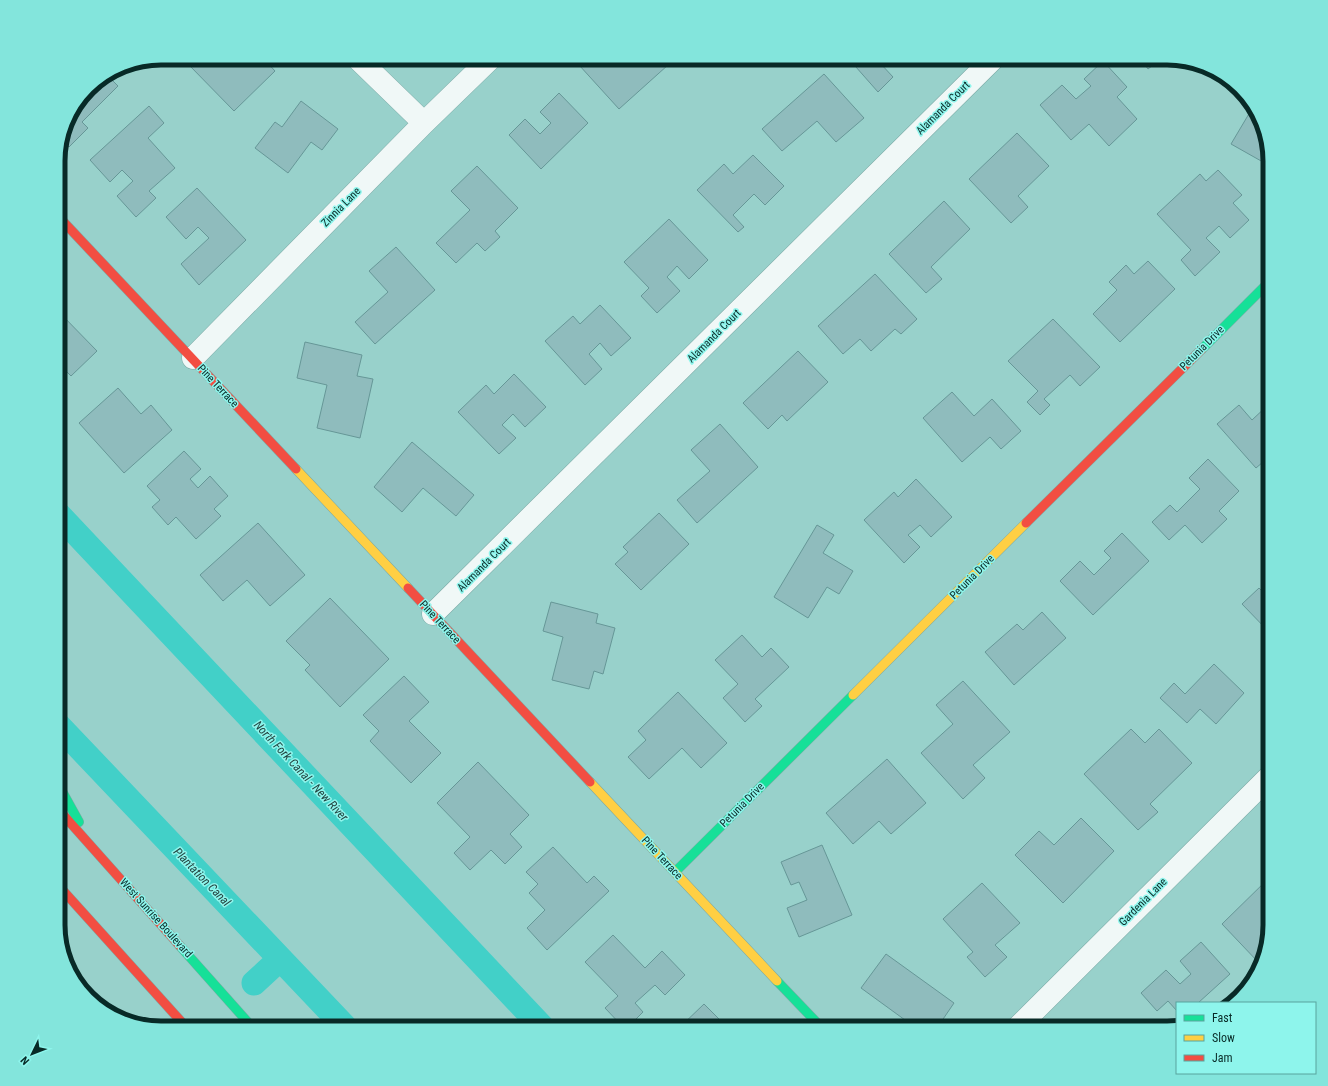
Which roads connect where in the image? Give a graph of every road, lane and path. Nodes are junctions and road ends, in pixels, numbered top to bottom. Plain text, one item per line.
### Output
1 (364, 65) edge
2 (484, 65) edge
3 (987, 65) edge
4 (424, 123) junction
5 (65, 223) edge
6 (1263, 288) edge
7 (193, 358) junction
8 (433, 614) junction
9 (1263, 783) edge
10 (65, 797) edge
11 (65, 817) edge
12 (90, 844) junction
13 (675, 872) junction
14 (65, 898) edge
15 (180, 1021) edge
16 (247, 1021) edge
17 (815, 1021) edge
18 (1023, 1021) edge

1 - 4 street
2 - 4 street, Zinnia Lane
3 - 8 street, Alamanda Court
4 - 7 street, Zinnia Lane
5 - 7 main road, Pine Terrace
6 - 13 main road, Petunia Drive
7 - 8 main road, Pine Terrace
8 - 13 main road, Pine Terrace
9 - 18 street, Gardenia Lane
10 - 12 main road
11 - 12 main road, West Sunrise Boulevard
12 - 16 main road, West Sunrise Boulevard
13 - 17 main road, Pine Terrace
14 - 15 main road

